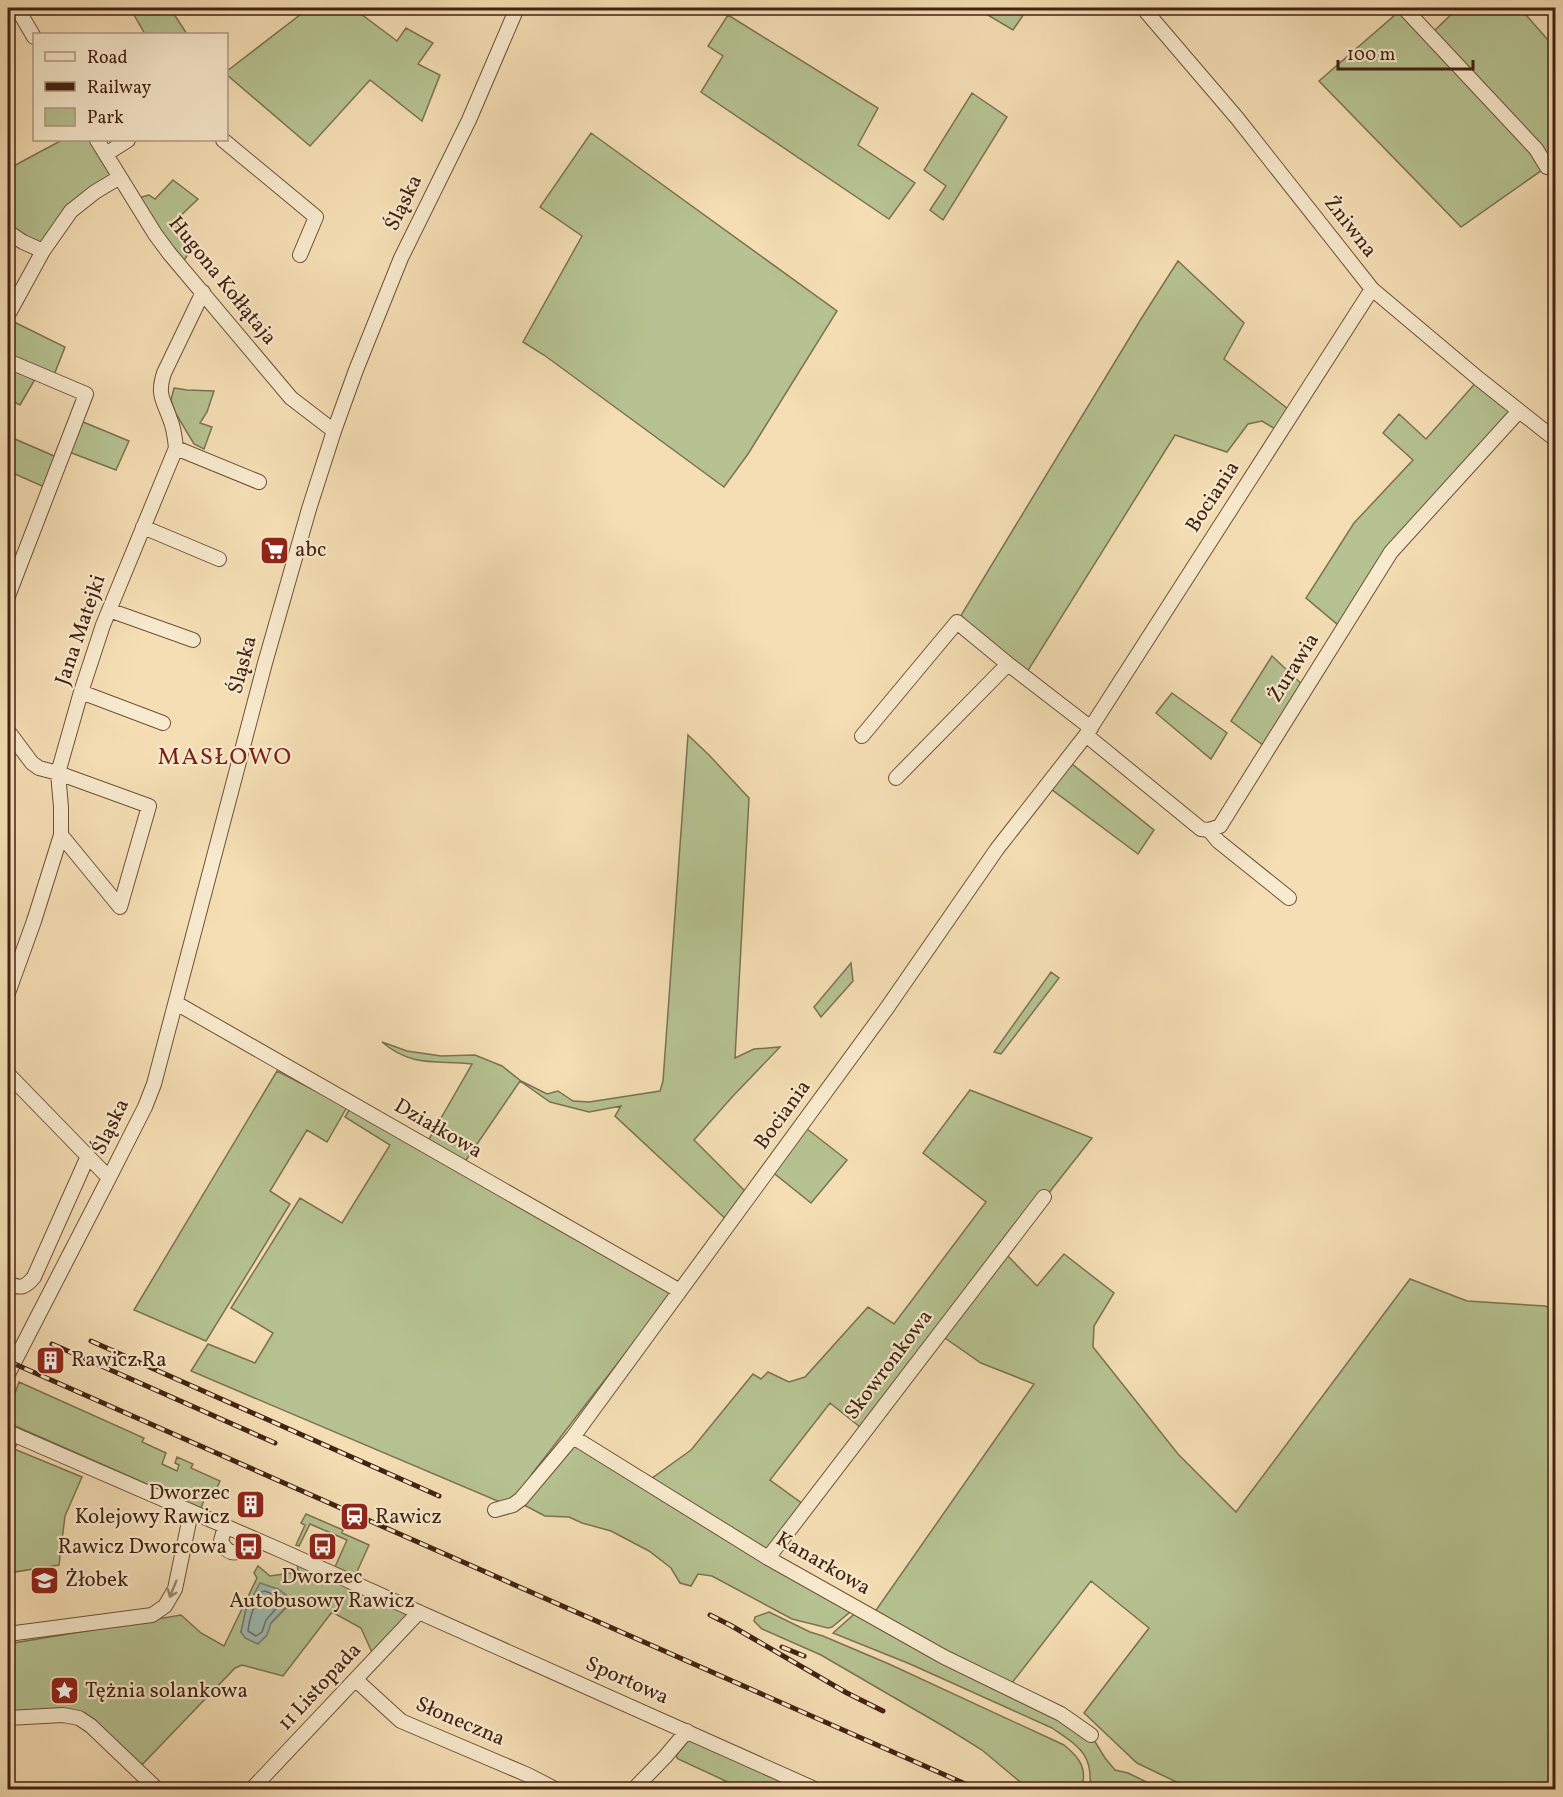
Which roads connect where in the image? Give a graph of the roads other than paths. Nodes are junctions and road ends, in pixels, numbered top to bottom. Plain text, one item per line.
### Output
1 (17, 8) edge
2 (517, 8) edge
3 (1143, 8) edge
4 (1404, 8) edge
5 (33, 35) edge
6 (98, 141) edge
7 (126, 141) edge
8 (224, 141) edge
9 (106, 154) junction
10 (1547, 167) dead end
11 (120, 177) junction
12 (8, 232) edge
13 (43, 251) junction
14 (300, 255) dead end
15 (1372, 289) junction
16 (203, 292) junction
17 (8, 315) edge
18 (8, 361) edge
19 (1519, 411) junction
20 (334, 431) junction
21 (1556, 440) edge
22 (176, 448) junction
23 (259, 482) dead end
24 (143, 527) junction
25 (219, 559) dead end
26 (8, 596) edge
27 (109, 610) junction
28 (193, 640) dead end
29 (1008, 664) junction
30 (81, 692) junction
31 (163, 723) dead end
32 (8, 731) edge
33 (1089, 732) junction
34 (862, 736) dead end
35 (58, 773) junction
36 (896, 778) dead end
37 (1209, 830) junction
38 (61, 835) junction
39 (1289, 898) dead end
40 (8, 993) edge
41 (176, 1003) junction
42 (8, 1074) edge
43 (88, 1156) junction
44 (109, 1178) junction
45 (1044, 1197) dead end
46 (8, 1283) edge
47 (680, 1291) junction
48 (8, 1374) edge
49 (8, 1431) edge
50 (573, 1437) junction
51 (495, 1510) dead end
52 (191, 1512) junction
53 (225, 1527) junction
54 (252, 1538) junction
55 (768, 1558) junction
56 (419, 1612) junction
57 (8, 1634) edge
58 (356, 1680) junction
59 (8, 1718) edge
60 (687, 1731) junction
61 (1091, 1735) dead end
62 (158, 1790) edge
63 (251, 1790) edge
64 (557, 1790) edge
65 (633, 1790) edge
66 (818, 1790) edge

1 - 5 street
2 - 20 street, Śląska
3 - 15 street, Żniwna
4 - 10 street
6 - 9 street, Hugona Kołłątaja
7 - 9 street
8 - 14 street
9 - 11 street, Hugona Kołłątaja
11 - 13 street
11 - 16 street, Hugona Kołłątaja
12 - 13 street
13 - 17 street
15 - 19 street, Żniwna
15 - 33 street, Bociania
16 - 20 street, Hugona Kołłątaja
16 - 22 street
18 - 26 street
19 - 21 street, Żniwna
19 - 37 street, Żurawia
20 - 41 street, Śląska
22 - 23 street
22 - 24 street, Jana Matejki
24 - 25 street
24 - 27 street, Jana Matejki
27 - 28 street
27 - 30 street, Jana Matejki
29 - 33 street
29 - 34 street
29 - 36 street
30 - 31 street
30 - 35 street, Jana Matejki
32 - 35 street
33 - 37 street
33 - 47 street, Bociania
35 - 38 street, Jana Matejki
35 - 38 street
37 - 39 street
38 - 40 street, Jana Matejki
41 - 44 street, Śląska
41 - 47 street, Działkowa
42 - 43 street
43 - 44 street
43 - 46 street, Śląska
44 - 48 street, Śląska
45 - 55 street, Skowronkowa
47 - 50 street, Bociania
49 - 52 street, Sportowa
50 - 51 street, Bociania
50 - 55 street, Kanarkowa
52 - 53 street, Sportowa
52 -> 57 street
53 - 54 street, Sportowa
53 - 54 street
54 - 56 street, Sportowa
55 - 61 street, Kanarkowa
56 - 58 street, 11 Listopada
56 - 60 street, Sportowa
58 - 63 street, 11 Listopada
58 - 64 street, Słoneczna
59 - 62 street
60 - 65 street
60 - 66 street, Sportowa

